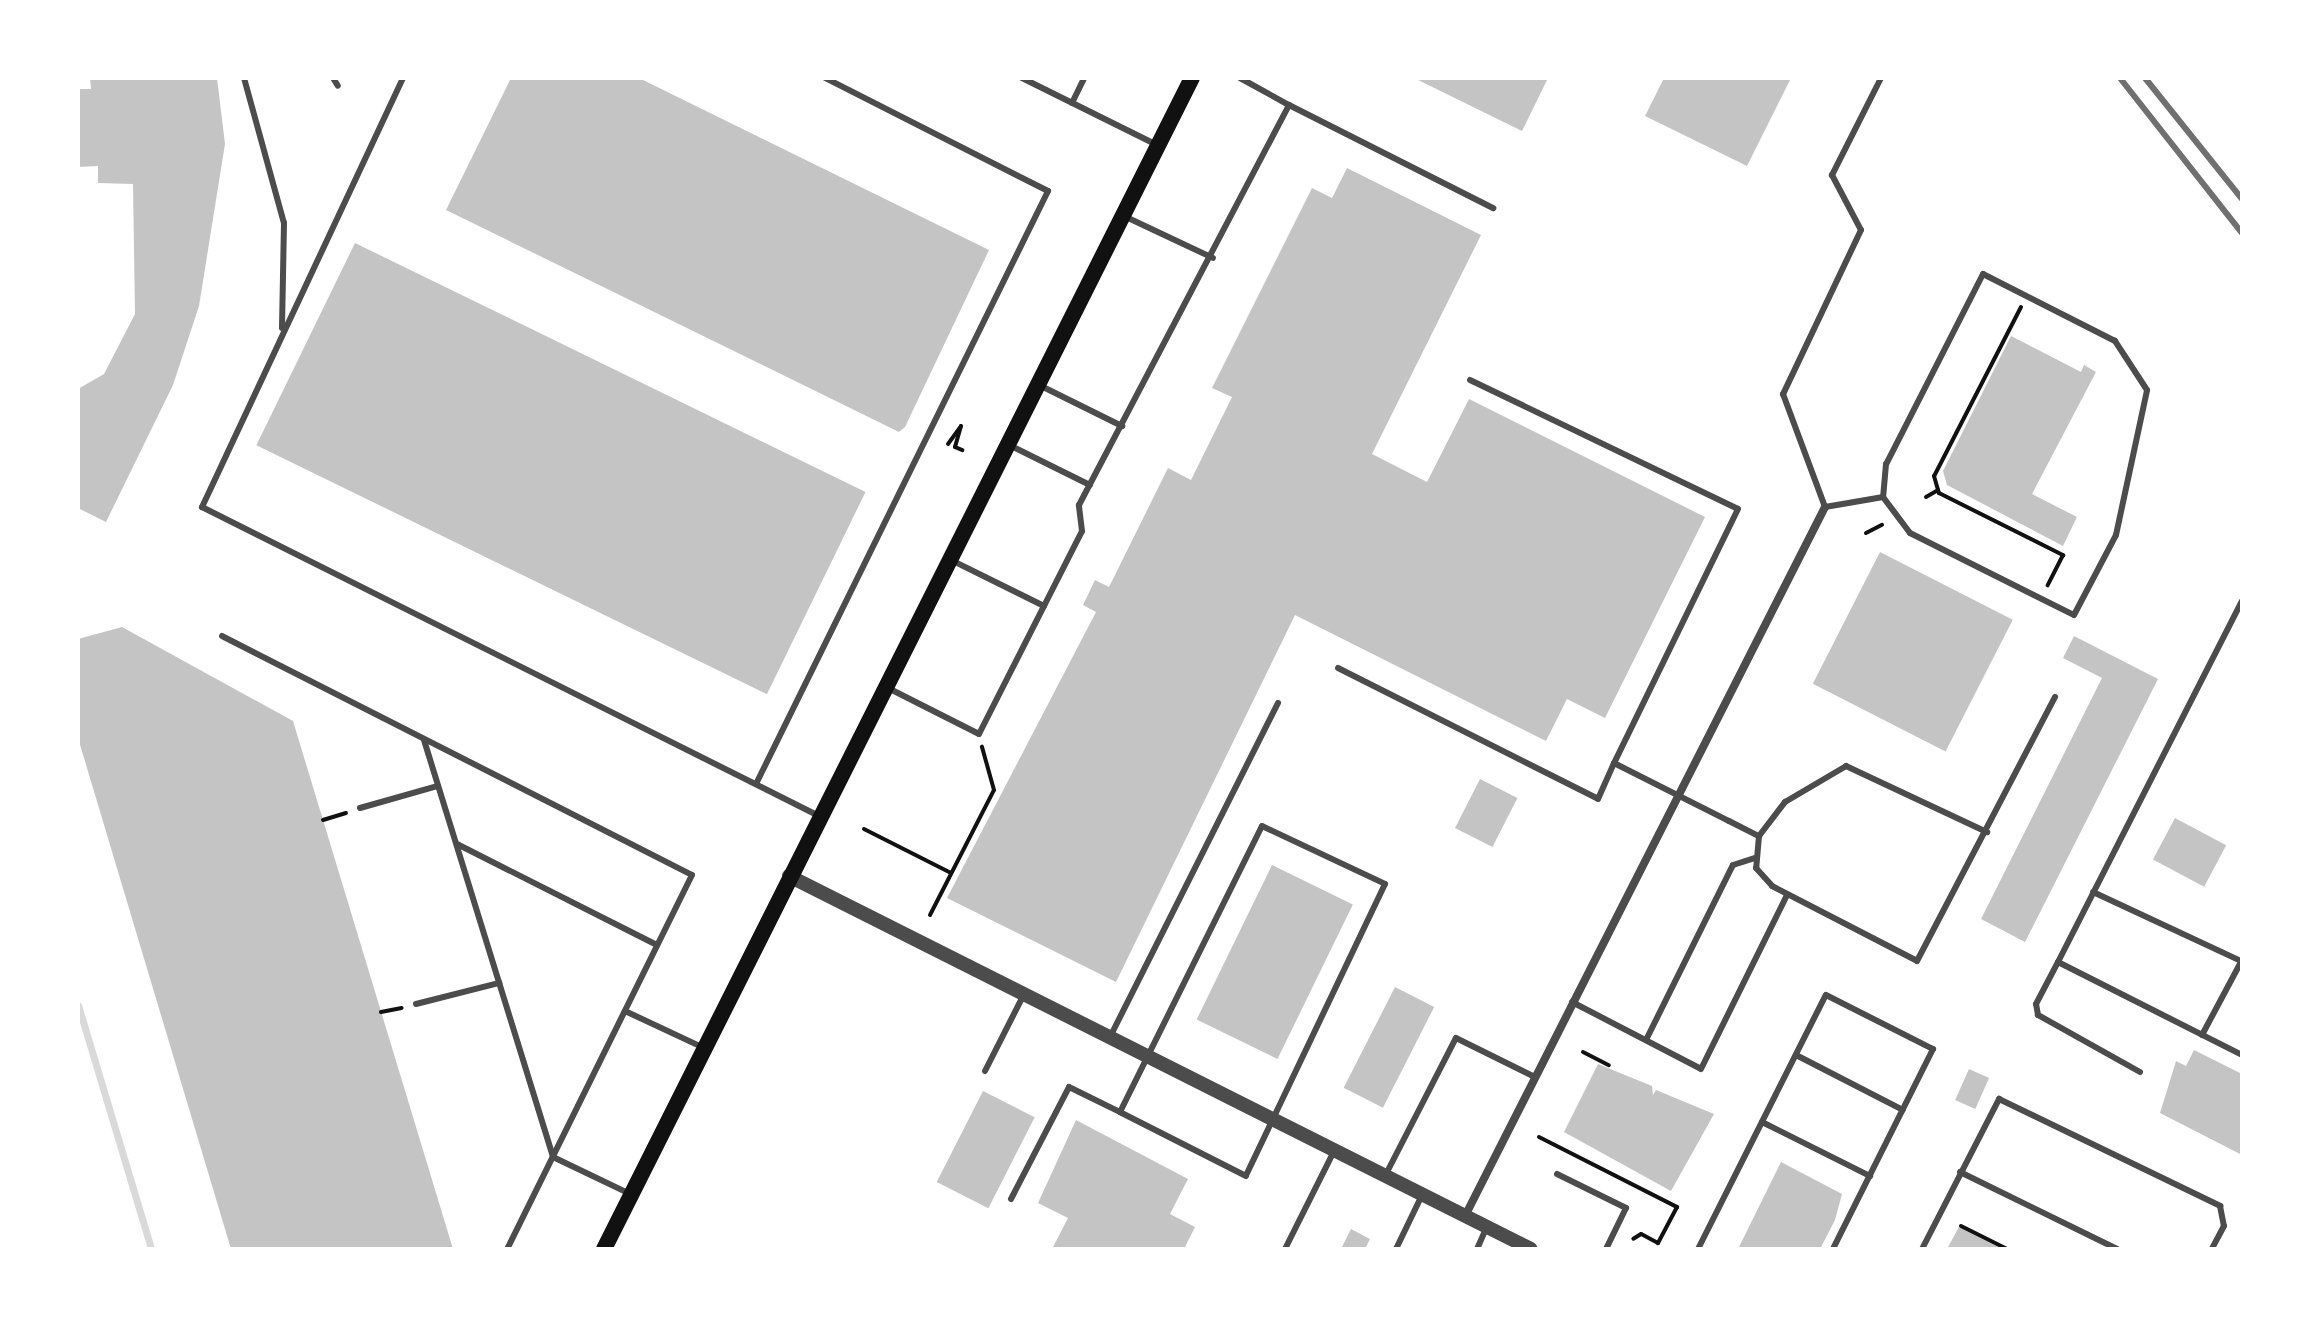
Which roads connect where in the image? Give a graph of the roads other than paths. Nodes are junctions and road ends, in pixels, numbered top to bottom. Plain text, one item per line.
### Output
1 (244, 78) edge
2 (333, 78) edge
3 (403, 78) edge
4 (825, 78) edge
5 (1022, 78) edge
6 (1084, 78) edge
7 (1192, 78) edge
8 (1240, 78) edge
9 (1881, 78) edge
10 (338, 86) dead end
11 (1072, 103) junction
12 (1289, 105) junction
13 (1158, 145) junction
14 (1493, 208) dead end
15 (1123, 215) junction
16 (1213, 258) junction
17 (281, 336) junction
18 (1470, 380) dead end
19 (1037, 384) junction
20 (1122, 426) junction
21 (1007, 444) junction
22 (1090, 485) junction
23 (1883, 497) junction
24 (1825, 507) junction
25 (949, 559) junction
26 (2242, 601) edge
27 (1044, 606) junction
28 (222, 636) dead end
29 (1338, 668) dead end
30 (885, 686) junction
31 (2055, 697) dead end
32 (1278, 703) dead end
33 (424, 740) junction
34 (1614, 763) junction
35 (756, 784) junction
36 (438, 786) junction
37 (1677, 795) junction
38 (360, 808) road end
39 (820, 816) junction
40 (1987, 832) junction
41 (1759, 836) junction
42 (456, 843) junction
43 (1757, 857) junction
44 (789, 876) junction
45 (2093, 892) junction
46 (1787, 895) junction
47 (657, 945) junction
48 (2242, 960) edge
49 (2058, 962) junction
50 (499, 983) junction
51 (1024, 994) junction
52 (1572, 1002) junction
53 (416, 1004) road end
54 (625, 1011) junction
55 (2202, 1035) junction
56 (1110, 1037) junction
57 (1646, 1040) junction
58 (704, 1048) junction
59 (1146, 1055) junction
60 (1796, 1055) junction
61 (2242, 1055) edge
62 (985, 1071) dead end
63 (2140, 1072) dead end
64 (1535, 1077) junction
65 (1903, 1110) junction
66 (1120, 1112) junction
67 (1274, 1119) junction
68 (1762, 1122) junction
69 (1334, 1151) junction
70 (553, 1157) junction
71 (1960, 1172) junction
72 (1557, 1174) dead end
73 (1385, 1176) junction
74 (1870, 1176) junction
75 (631, 1195) junction
76 (1422, 1195) junction
77 (1011, 1199) dead end
78 (1465, 1216) junction
79 (1487, 1227) junction
80 (507, 1249) edge
81 (604, 1249) edge
82 (1285, 1249) edge
83 (1396, 1249) edge
84 (1477, 1249) edge
85 (1531, 1249) edge
86 (1606, 1249) edge
87 (1698, 1249) edge
88 (1833, 1249) edge
89 (1922, 1249) edge
90 (2117, 1249) edge
91 (2212, 1249) edge

1 - 17 lane
2 - 10 lane
3 - 17 lane
4 - 35 lane
5 - 11 lane
6 - 11 lane
7 - 13 main road
8 - 12 lane
9 - 24 lane
11 - 13 lane
12 - 14 lane
12 - 16 lane
13 - 15 main road
15 - 16 lane
15 - 19 main road
16 - 20 lane
17 - 35 lane
18 - 34 lane
19 - 20 lane
19 - 21 main road
20 - 22 lane
21 - 22 lane
21 - 25 main road
22 - 27 lane
23 - 23 lane
23 - 24 lane
24 - 37 street
25 - 27 lane
25 - 30 main road
26 - 45 lane
27 - 30 lane
28 - 33 lane
29 - 34 lane
30 - 39 main road
31 - 40 lane
32 - 56 lane
33 - 36 lane
33 - 47 lane
34 - 37 lane
35 - 39 lane
36 - 38 lane
36 - 42 lane
37 - 41 lane
37 - 52 street
39 - 44 main road
40 - 41 lane
40 - 46 lane
41 - 43 lane
42 - 47 lane
42 - 50 lane
43 - 46 lane
43 - 57 lane
44 - 51 street
44 - 58 main road
45 - 48 lane
45 - 49 lane
46 - 57 lane
47 - 54 lane
48 - 55 lane
49 - 55 lane
49 - 63 lane
50 - 53 lane
50 - 70 lane
51 - 56 street
51 - 62 lane
52 - 57 lane
52 - 64 street
54 - 58 lane
54 - 70 lane
55 - 61 lane
56 - 59 street
58 - 75 main road
59 - 66 lane
59 - 67 street
59 - 67 lane
60 - 65 lane
60 - 65 lane
60 - 68 lane
64 - 73 lane
64 - 78 street
65 - 74 lane
66 - 67 lane
66 - 77 lane
67 - 69 street
68 - 74 lane
68 - 87 lane
69 - 73 street
69 - 82 lane
70 - 75 lane
70 - 80 lane
71 - 89 lane
71 - 90 lane
71 - 91 lane
72 - 86 lane
73 - 76 street
74 - 88 lane
75 - 81 main road
76 - 78 street
76 - 83 lane
78 - 79 street
79 - 84 lane
79 - 85 street

